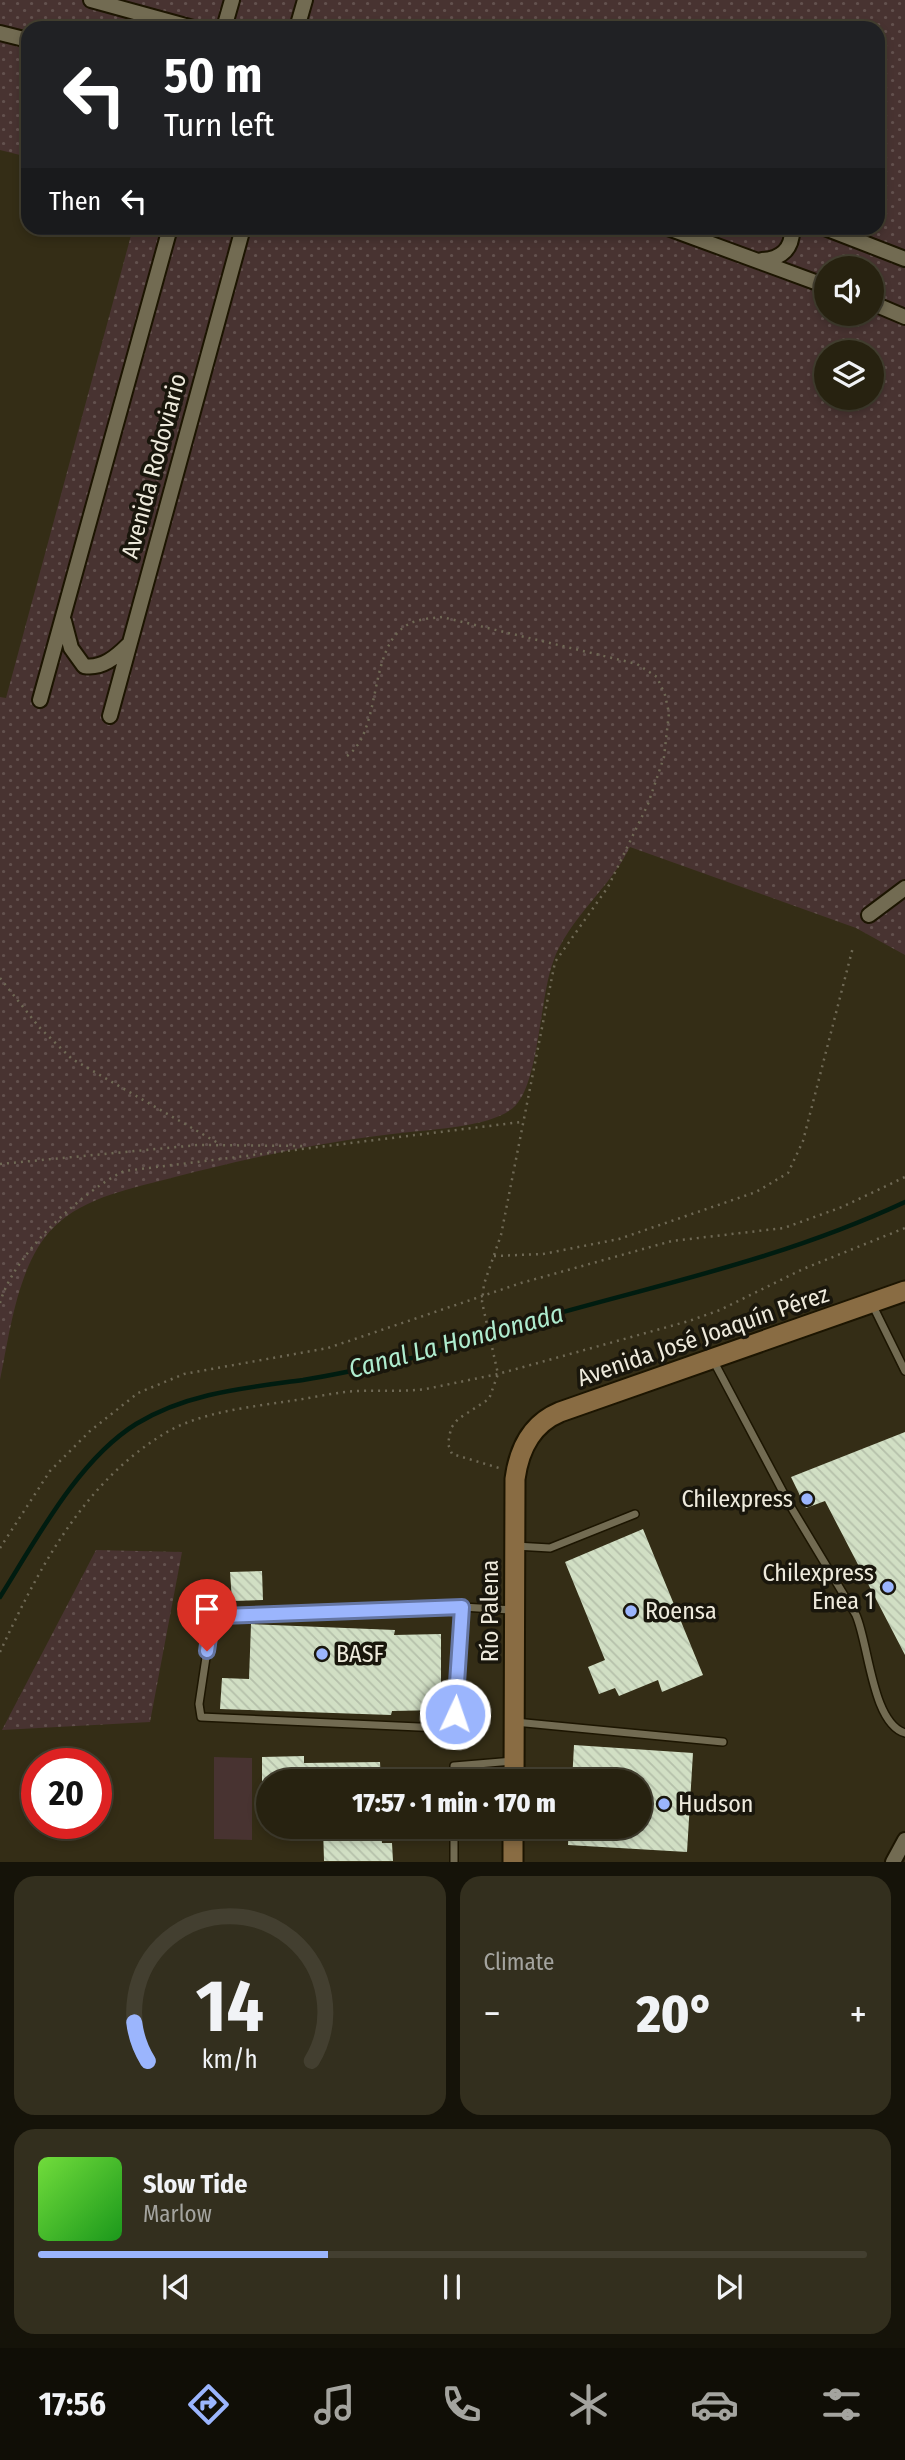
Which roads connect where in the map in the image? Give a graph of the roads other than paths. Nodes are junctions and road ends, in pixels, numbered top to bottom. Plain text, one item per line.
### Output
1 (90, 0) edge
2 (232, 0) edge
3 (304, 0) edge
4 (167, 21) edge
5 (227, 21) edge
6 (299, 21) edge
7 (0, 33) edge
8 (21, 38) edge
9 (168, 235) edge
10 (241, 235) edge
11 (688, 235) edge
12 (792, 235) edge
13 (843, 235) edge
14 (905, 259) edge
15 (760, 260) junction
16 (814, 281) edge
17 (884, 308) edge
18 (905, 317) edge
19 (64, 620) junction
20 (130, 642) junction
21 (40, 701) dead end
22 (110, 716) dead end
23 (905, 888) edge
24 (869, 915) dead end
25 (905, 1291) edge
26 (871, 1303) junction
27 (713, 1359) junction
28 (905, 1371) edge
29 (526, 1442) joint
30 (635, 1514) dead end
31 (515, 1546) junction
32 (462, 1607) junction
33 (514, 1610) junction
34 (514, 1722) junction
35 (905, 1733) edge
36 (723, 1742) dead end
37 (514, 1761) junction
38 (454, 1769) edge
39 (514, 1769) edge
40 (454, 1839) edge
41 (513, 1839) edge
42 (905, 1840) edge
43 (454, 1861) edge
44 (513, 1861) edge
45 (893, 1861) edge

1 - 4 street
2 - 5 street
3 - 6 street
7 - 8 street
9 - 19 street, Avenida Rodoviario
10 - 20 street, Avenida Rodoviario
11 - 15 street
12 - 15 street
13 - 14 street
15 - 16 street
17 - 18 street
19 - 20 street
19 - 21 street, Avenida Rodoviario
20 - 22 street, Avenida Rodoviario
23 - 24 street
25 - 26 main road, Avenida José Joaquín Pérez
26 - 27 main road, Avenida José Joaquín Pérez
26 - 28 lane
27 - 29 main road, Avenida José Joaquín Pérez
27 - 35 lane
29 - 31 main road, Río Palena
30 - 31 lane
31 - 33 main road, Río Palena
32 - 32 lane
32 - 33 lane
33 - 34 main road, Río Palena
34 - 36 lane
34 - 37 main road, Río Palena
37 - 38 lane
37 - 39 main road, Río Palena
40 - 43 lane
41 - 44 main road
42 - 45 street

